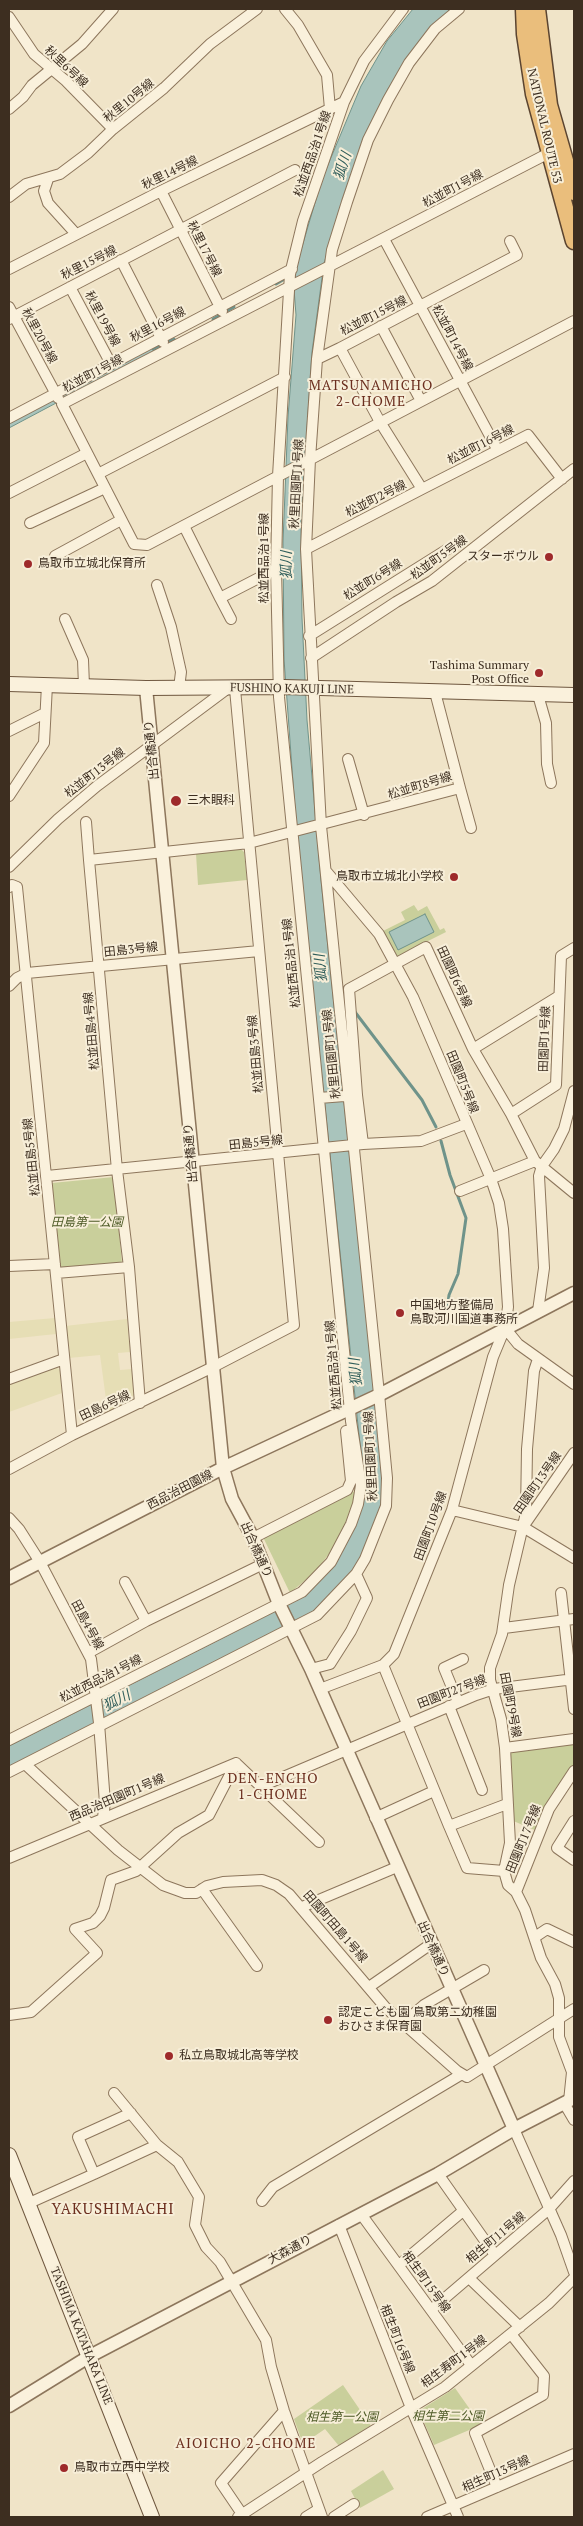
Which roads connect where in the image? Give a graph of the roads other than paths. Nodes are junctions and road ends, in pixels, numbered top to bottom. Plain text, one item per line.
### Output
1 (113, 9) edge
2 (256, 9) edge
3 (285, 9) edge
4 (403, 9) edge
5 (459, 9) edge
6 (524, 9) edge
7 (537, 9) edge
8 (9, 17) edge
9 (50, 69) junction
10 (344, 102) junction
11 (9, 109) edge
12 (330, 109) junction
13 (548, 126) junction
14 (114, 129) junction
15 (549, 153) junction
16 (294, 170) dead end
17 (48, 179) junction
18 (161, 191) junction
19 (574, 192) edge
20 (9, 198) edge
21 (180, 230) junction
22 (76, 234) junction
23 (384, 239) junction
24 (510, 241) dead end
25 (574, 241) edge
26 (121, 260) junction
27 (328, 266) junction
28 (9, 269) edge
29 (291, 279) junction
30 (70, 286) junction
31 (420, 306) junction
32 (222, 313) junction
33 (10, 314) edge
34 (574, 321) edge
35 (381, 326) junction
36 (160, 338) junction
37 (340, 348) junction
38 (166, 349) junction
39 (317, 359) junction
40 (111, 364) junction
41 (285, 377) junction
42 (461, 381) junction
43 (55, 393) junction
44 (421, 401) junction
45 (62, 404) junction
46 (9, 418) edge
47 (380, 422) junction
48 (497, 449) junction
49 (87, 453) junction
50 (308, 460) junction
51 (574, 469) edge
52 (98, 474) junction
53 (280, 475) junction
54 (562, 480) junction
55 (105, 488) junction
56 (422, 490) junction
57 (9, 493) edge
58 (121, 520) junction
59 (30, 523) dead end
60 (184, 526) junction
61 (451, 547) dead end
62 (306, 549) junction
63 (55, 556) dead end
64 (422, 564) junction
65 (276, 569) junction
66 (432, 581) junction
67 (157, 585) dead end
68 (220, 598) junction
69 (65, 619) dead end
70 (230, 619) dead end
71 (309, 636) junction
72 (311, 658) junction
73 (9, 684) edge
74 (47, 685) junction
75 (84, 686) junction
76 (281, 687) junction
77 (146, 688) junction
78 (179, 688) junction
79 (231, 688) junction
80 (310, 688) junction
81 (435, 692) junction
82 (538, 695) junction
83 (574, 695) edge
84 (45, 713) junction
85 (9, 731) edge
86 (152, 745) junction
87 (348, 759) dead end
88 (550, 783) dead end
89 (460, 788) junction
90 (9, 796) edge
91 (364, 815) junction
92 (86, 822) dead end
93 (320, 826) junction
94 (471, 828) dead end
95 (293, 833) junction
96 (249, 844) junction
97 (161, 854) junction
98 (89, 860) junction
99 (9, 867) edge
100 (326, 871) junction
101 (9, 887) edge
102 (574, 948) edge
103 (259, 951) junction
104 (173, 958) junction
105 (395, 963) junction
106 (99, 966) junction
107 (27, 973) junction
108 (9, 986) edge
109 (559, 996) junction
110 (473, 1049) junction
111 (556, 1085) junction
112 (573, 1094) edge
113 (350, 1096) junction
114 (322, 1098) junction
115 (512, 1114) junction
116 (466, 1124) junction
117 (356, 1144) junction
118 (326, 1148) junction
119 (278, 1153) junction
120 (192, 1163) junction
121 (539, 1163) junction
122 (117, 1170) junction
123 (47, 1176) junction
124 (490, 1179) junction
125 (460, 1191) dead end
126 (574, 1193) edge
127 (9, 1266) edge
128 (129, 1267) junction
129 (56, 1268) junction
130 (574, 1293) edge
131 (538, 1311) junction
132 (505, 1328) junction
133 (64, 1359) junction
134 (538, 1359) junction
135 (213, 1367) junction
136 (9, 1379) edge
137 (574, 1384) edge
138 (378, 1395) junction
139 (140, 1403) junction
140 (352, 1407) junction
141 (351, 1422) junction
142 (72, 1435) junction
143 (574, 1453) edge
144 (223, 1468) junction
145 (9, 1469) edge
146 (452, 1510) junction
147 (9, 1518) edge
148 (523, 1528) junction
149 (253, 1538) junction
150 (574, 1558) edge
151 (40, 1562) junction
152 (263, 1564) junction
153 (356, 1574) junction
154 (9, 1578) edge
155 (125, 1582) dead end
156 (561, 1592) dead end
157 (280, 1605) junction
158 (569, 1619) edge
159 (146, 1621) junction
160 (291, 1628) junction
161 (504, 1628) junction
162 (88, 1653) junction
163 (463, 1659) dead end
164 (383, 1665) junction
165 (311, 1669) junction
166 (573, 1679) edge
167 (320, 1689) junction
168 (494, 1689) junction
169 (97, 1697) junction
170 (453, 1704) junction
171 (574, 1709) edge
172 (406, 1723) junction
173 (100, 1725) junction
174 (574, 1739) edge
175 (9, 1740) edge
176 (505, 1748) junction
177 (345, 1749) junction
178 (236, 1763) junction
179 (24, 1764) junction
180 (574, 1771) edge
181 (9, 1772) edge
182 (262, 1786) junction
183 (482, 1790) dead end
184 (434, 1791) junction
185 (507, 1804) junction
186 (103, 1817) junction
187 (375, 1818) junction
188 (574, 1820) edge
189 (88, 1824) junction
190 (449, 1826) junction
191 (319, 1842) dead end
192 (9, 1858) edge
193 (574, 1860) edge
194 (397, 1867) junction
195 (139, 1868) junction
196 (504, 1870) junction
197 (202, 1890) junction
198 (516, 1892) junction
199 (302, 1907) junction
200 (535, 1937) junction
201 (574, 1942) edge
202 (432, 1944) junction
203 (257, 1966) dead end
204 (484, 1970) dead end
205 (369, 1987) junction
206 (451, 1988) junction
207 (574, 2009) edge
208 (9, 2015) edge
209 (558, 2018) junction
210 (402, 2024) junction
211 (484, 2064) junction
212 (462, 2074) junction
213 (114, 2093) dead end
214 (569, 2101) edge
215 (130, 2113) junction
216 (574, 2120) edge
217 (514, 2129) junction
218 (157, 2145) junction
219 (9, 2155) edge
220 (94, 2174) junction
221 (438, 2174) junction
222 (574, 2181) edge
223 (262, 2201) dead end
224 (27, 2204) junction
225 (549, 2209) junction
226 (463, 2211) junction
227 (361, 2214) junction
228 (339, 2225) junction
229 (495, 2255) junction
230 (398, 2265) junction
231 (574, 2272) edge
232 (469, 2278) junction
233 (574, 2278) edge
234 (230, 2282) junction
235 (431, 2310) junction
236 (516, 2330) junction
237 (90, 2356) junction
238 (471, 2365) junction
239 (9, 2406) edge
240 (411, 2408) junction
241 (284, 2411) junction
242 (574, 2454) edge
243 (307, 2473) junction
244 (497, 2487) junction
245 (354, 2504) dead end
246 (454, 2506) junction
247 (321, 2513) edge
248 (240, 2516) edge
249 (152, 2517) edge
250 (306, 2517) edge
251 (334, 2517) edge
252 (426, 2517) edge
253 (458, 2517) edge

1 - 9 street
2 - 14 street, 秋里10号線
3 - 12 street
4 - 10 street, 松並西品治1号線
5 - 27 street, 秋里田園町1号線
6 - 13 highway, NATIONAL ROUTE 53
7 - 13 highway, NATIONAL ROUTE 53
8 - 9 street, 秋里6号線
9 - 11 street
9 - 14 street, 秋里6号線
10 - 12 street, 秋里14号線
10 - 29 street, 松並西品治1号線
12 - 18 street, 秋里14号線
13 - 15 highway, NATIONAL ROUTE 53
13 - 19 highway, NATIONAL ROUTE 53
14 - 17 street, 秋里10号線
15 - 23 street, 松並町1号線
15 - 25 highway, NATIONAL ROUTE 53
16 - 21 street, 秋里15号線
17 - 20 street, 秋里10号線
17 - 22 street
18 - 21 street, 秋里17号線
18 - 22 street, 秋里14号線
21 - 26 street, 秋里15号線
21 - 32 street, 秋里17号線
22 - 28 street, 秋里14号線
23 - 27 street, 松並町1号線
23 - 31 street, 松並町14号線
24 - 31 street, 松並町15号線
26 - 30 street, 秋里15号線
26 - 36 street
27 - 29 street, 松並町1号線
27 - 39 street, 秋里田園町1号線
29 - 32 street, 松並町1号線
29 - 32 street, 秋里16号線
29 - 41 street, 松並西品治1号線
30 - 33 street, 秋里15号線
30 - 40 street, 秋里19号線
31 - 35 street, 松並町15号線
31 - 42 street, 松並町14号線
32 - 36 street, 秋里16号線
32 - 38 street, 松並町1号線
33 - 43 street, 秋里20号線
34 - 42 street, 松並町1号線
35 - 37 street, 松並町15号線
35 - 44 street
36 - 38 street
36 - 40 street, 秋里16号線
37 - 39 street
37 - 47 street, 松並町2号線
38 - 45 street, 松並町1号線
39 - 50 street, 秋里田園町1号線
40 - 43 street, 秋里16号線
41 - 52 street
41 - 53 street, 松並西品治1号線
42 - 44 street, 松並町1号線
42 - 48 street, 松並町14号線
43 - 45 street, 秋里20号線
43 - 46 street, 秋里16号線
44 - 47 street, 松並町1号線
45 - 49 street, 松並町1号線
47 - 50 street, 松並町1号線
47 - 56 street, 松並町2号線
48 - 54 street, 松並町16号線
48 - 56 street, 松並町16号線
49 - 52 street, 松並町1号線
49 - 57 street
50 - 53 street, 松並町1号線
50 - 62 street, 秋里田園町1号線
51 - 54 street, 松並町5号線
52 - 55 street, 松並町1号線
53 - 60 street, 松並町1号線
53 - 65 street, 松並西品治1号線
54 - 66 street, 松並町5号線
55 - 58 street, 松並町1号線
55 - 59 street
56 - 62 street, 松並町2号線
58 - 60 street, 松並町1号線
58 - 63 street
60 - 68 street
61 - 64 street, 松並町6号線
62 - 71 street, 秋里田園町1号線
64 - 66 street
64 - 71 street, 松並町6号線
65 - 68 street
65 - 76 street, 松並西品治1号線
66 - 72 street, 松並町5号線
67 - 78 street
68 - 70 street
69 - 75 street
71 - 72 street, 秋里田園町1号線
72 - 80 street, 秋里田園町1号線
73 - 74 main road, FUSHINO KAKUJI LINE
74 - 75 main road, FUSHINO KAKUJI LINE
74 - 84 street
75 - 77 main road, FUSHINO KAKUJI LINE
76 - 79 main road, FUSHINO KAKUJI LINE
76 - 80 main road, FUSHINO KAKUJI LINE
76 - 95 street, 松並西品治1号線
77 - 78 main road, FUSHINO KAKUJI LINE
77 - 86 street, 出合橋通り
78 - 79 main road, FUSHINO KAKUJI LINE
79 - 86 street, 松並町13号線
79 - 96 street, 松並田島3号線
80 - 81 main road, FUSHINO KAKUJI LINE
80 - 93 street, 秋里田園町1号線
81 - 82 main road, FUSHINO KAKUJI LINE
81 - 89 street, 松並町8号線
82 - 83 main road, FUSHINO KAKUJI LINE
82 - 88 street
84 - 85 street
84 - 90 street
86 - 97 street, 出合橋通り
86 - 99 street, 松並町13号線
87 - 91 street
89 - 91 street, 松並町8号線
89 - 94 street
91 - 93 street, 松並町8号線
92 - 98 street, 松並田島4号線
93 - 95 street, 松並町8号線
93 - 100 street, 秋里田園町1号線
95 - 96 street
95 - 114 street, 松並西品治1号線
96 - 97 street
96 - 103 street, 松並田島3号線
97 - 98 street
97 - 104 street, 出合橋通り
98 - 106 street, 松並田島4号線
100 - 105 street, 田園町5号線
100 - 113 street, 秋里田園町1号線
101 - 107 street, 松並田島5号線
102 - 109 street, 田園町1号線
103 - 104 street, 田島3号線
103 - 119 street, 松並田島3号線
104 - 106 street, 田島3号線
104 - 120 street, 出合橋通り
105 - 110 street, 田園町6号線
105 - 113 street
105 - 116 street, 田園町5号線
106 - 107 street, 田島3号線
106 - 122 street, 松並田島4号線
107 - 108 street
107 - 123 street, 松並田島5号線
109 - 110 street
109 - 111 street, 田園町1号線
110 - 115 street
111 - 112 street
111 - 115 street, 田園町1号線
112 - 121 street
113 - 114 street
113 - 117 street, 秋里田園町1号線
114 - 118 street, 松並西品治1号線
115 - 121 street
116 - 117 street, 田島5号線
116 - 124 street, 田園町5号線
117 - 118 street, 田島5号線
117 - 138 street, 秋里田園町1号線
118 - 119 street, 田島5号線
118 - 140 street, 松並西品治1号線
119 - 120 street, 田島5号線
119 - 135 street, 松並田島3号線
120 - 122 street, 田島5号線
120 - 135 street, 出合橋通り
121 - 124 street
121 - 126 street
121 - 131 street
122 - 123 street, 田島5号線
122 - 128 street, 松並田島4号線
123 - 129 street, 松並田島5号線
124 - 125 street
124 - 132 street, 田園町5号線
127 - 129 street
128 - 129 street
128 - 139 street, 松並田島4号線
129 - 133 street, 松並田島5号線
130 - 131 street
131 - 132 street
132 - 134 street
132 - 138 street
132 - 146 street, 田園町10号線
133 - 136 street
133 - 142 street, 松並田島5号線
134 - 137 street
134 - 148 street, 田園町9号線
135 - 139 street, 田島6号線
135 - 144 street, 出合橋通り
138 - 140 street, 西品治田園線
138 - 153 street, 秋里田園町1号線
139 - 142 street, 田島6号線
140 - 141 street, 松並西品治1号線
140 - 144 street, 西品治田園線
141 - 149 street
141 - 157 street, 松並西品治1号線
142 - 145 street, 田島6号線
143 - 148 street, 田園町13号線
144 - 149 street, 出合橋通り
144 - 151 street, 西品治田園線
146 - 148 street
146 - 164 street, 田園町10号線
147 - 151 street, 田島4号線
148 - 150 street
148 - 161 street, 田園町9号線
149 - 152 street, 出合橋通り
151 - 154 street, 西品治田園線
151 - 162 street, 田島4号線
152 - 157 street, 出合橋通り
152 - 159 street
153 - 160 street, 秋里田園町1号線
153 - 165 street
155 - 159 street
156 - 158 street
157 - 160 street, 出合橋通り
157 - 169 street, 松並西品治1号線
158 - 161 street
158 - 166 street
159 - 162 street
160 - 165 street, 出合橋通り
160 - 173 street, 秋里田園町1号線
161 - 168 street, 田園町9号線
162 - 169 street, 田島4号線
163 - 170 street
164 - 167 street
164 - 172 street
165 - 167 street, 出合橋通り
166 - 168 street, 田園町27号線
166 - 171 street
167 - 177 street, 出合橋通り
168 - 170 street, 田園町27号線
168 - 176 street, 田園町9号線
169 - 173 street, 田島4号線
169 - 175 street, 松並西品治1号線
170 - 172 street, 田園町27号線
170 - 183 street
172 - 177 street, 田園町27号線
172 - 184 street
173 - 179 street, 秋里田園町1号線
173 - 186 street, 田島4号線
174 - 176 street
176 - 185 street, 田園町9号線
177 - 182 street, 田園町27号線
177 - 187 street, 出合橋通り
178 - 182 street
178 - 186 street, 西品治田園町1号線
178 - 195 street
179 - 181 street, 秋里田園町1号線
179 - 189 street, 田園町田島1号線
180 - 198 street, 田園町17号線
182 - 191 street
184 - 187 street
184 - 190 street
185 - 190 street
185 - 196 street, 田園町9号線
186 - 189 street, 西品治田園町1号線
187 - 194 street, 出合橋通り
188 - 193 street
189 - 192 street, 西品治田園町1号線
189 - 195 street, 田園町田島1号線
190 - 196 street
194 - 199 street
194 - 202 street, 出合橋通り
195 - 197 street, 田園町田島1号線
195 - 208 street
196 - 198 street
197 - 199 street, 田園町田島1号線
197 - 203 street
198 - 200 street
199 - 205 street, 田園町田島1号線
200 - 201 street
200 - 209 street
202 - 205 street
202 - 206 street, 出合橋通り
204 - 206 street
205 - 210 street, 田園町田島1号線
206 - 210 street
206 - 211 street, 出合橋通り
207 - 209 street
209 - 211 street
209 - 214 street
210 - 212 street, 田園町田島1号線
211 - 212 street
211 - 217 street, 出合橋通り
212 - 223 street
213 - 215 street
214 - 216 street
214 - 217 street, 大森通り
215 - 218 street
215 - 220 street
217 - 221 street, 大森通り
217 - 225 street, 出合橋通り
218 - 220 street
218 - 234 street
219 - 224 main road, TASHIMA KATAHARA LINE
220 - 224 street
221 - 226 street
221 - 227 street, 大森通り
222 - 225 street, 相生町11号線
224 - 237 main road, TASHIMA KATAHARA LINE
225 - 229 street, 相生町11号線
225 - 231 street, 出合橋通り
226 - 229 street
226 - 230 street
227 - 228 street, 大森通り
227 - 230 street, 相生町15号線
228 - 234 street, 大森通り
228 - 240 street, 相生町16号線
229 - 232 street, 相生町11号線
230 - 235 street, 相生町15号線
232 - 235 street, 相生町11号線
232 - 236 street
233 - 236 street, 相生寿町1号線
234 - 237 street, 大森通り
234 - 241 street
235 - 238 street, 相生町15号線
236 - 238 street, 相生寿町1号線
236 - 244 street
237 - 239 street, 大森通り
237 - 249 main road, TASHIMA KATAHARA LINE
238 - 240 street, 相生寿町1号線
240 - 243 street, 相生寿町1号線
240 - 246 street, 相生町16号線
241 - 243 street
241 - 248 street
242 - 244 street, 相生町13号線
243 - 247 street
243 - 248 street, 相生寿町1号線
244 - 246 street, 相生町13号線
245 - 251 street
246 - 252 street, 相生町13号線
246 - 253 street, 相生町16号線
247 - 250 street

